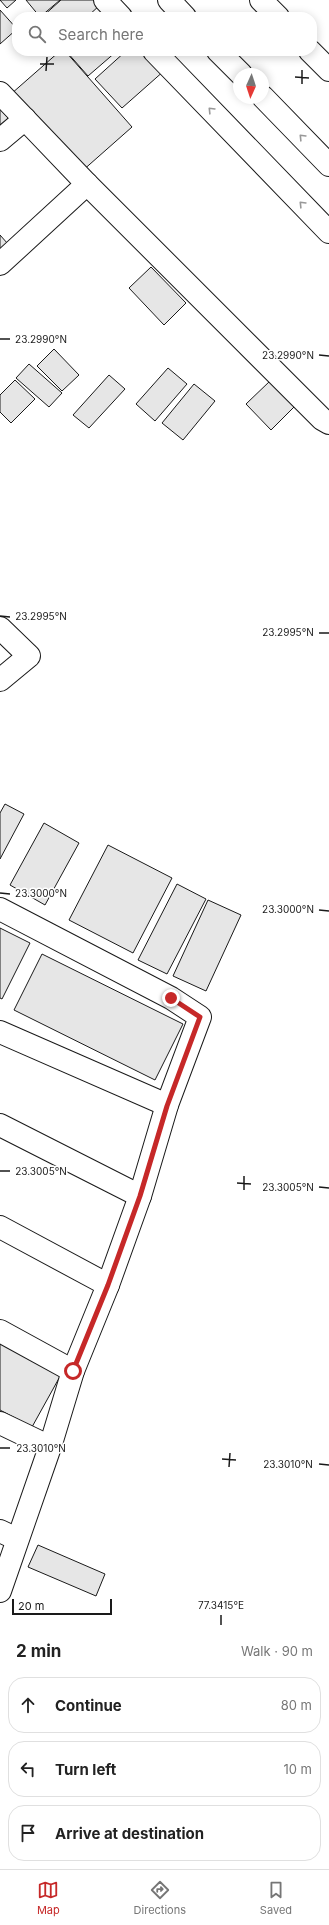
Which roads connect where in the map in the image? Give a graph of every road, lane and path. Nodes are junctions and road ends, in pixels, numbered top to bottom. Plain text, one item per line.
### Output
1 (105, 0) edge
2 (169, 0) edge
3 (262, 0) edge
4 (116, 12) edge
5 (180, 12) edge
6 (273, 12) edge
7 (159, 56) edge
8 (223, 56) edge
9 (315, 56) edge
10 (235, 68) edge
11 (329, 70) edge
12 (0, 93) edge
13 (269, 103) edge
14 (25, 119) junction
15 (0, 140) edge
16 (329, 165) edge
17 (87, 184) junction
18 (329, 232) edge
19 (0, 264) edge
20 (329, 423) edge
21 (0, 628) edge
22 (0, 680) edge
23 (0, 909) edge
24 (0, 1032) edge
25 (167, 1106) junction
26 (0, 1125) edge
27 (140, 1196) junction
28 (0, 1227) edge
29 (108, 1285) junction
30 (0, 1331) edge
31 (73, 1371) junction
32 (0, 1423) edge
33 (50, 1447) junction
34 (8, 1535) edge
35 (0, 1591) edge

1 - 4 street
2 - 5 street
3 - 6 street
18 -> 7 street
8 - 10 street
9 - 11 street
12 - 14 street
16 -> 13 street
14 - 15 street
14 - 17 street
17 - 19 street
17 - 20 street
21 - 22 street
23 - 25 street
24 - 25 street
25 - 27 street
26 - 27 street
27 - 29 street
28 - 29 street
29 - 31 street
30 - 31 street
31 - 33 street
32 - 33 street
33 - 34 street
34 - 35 street

